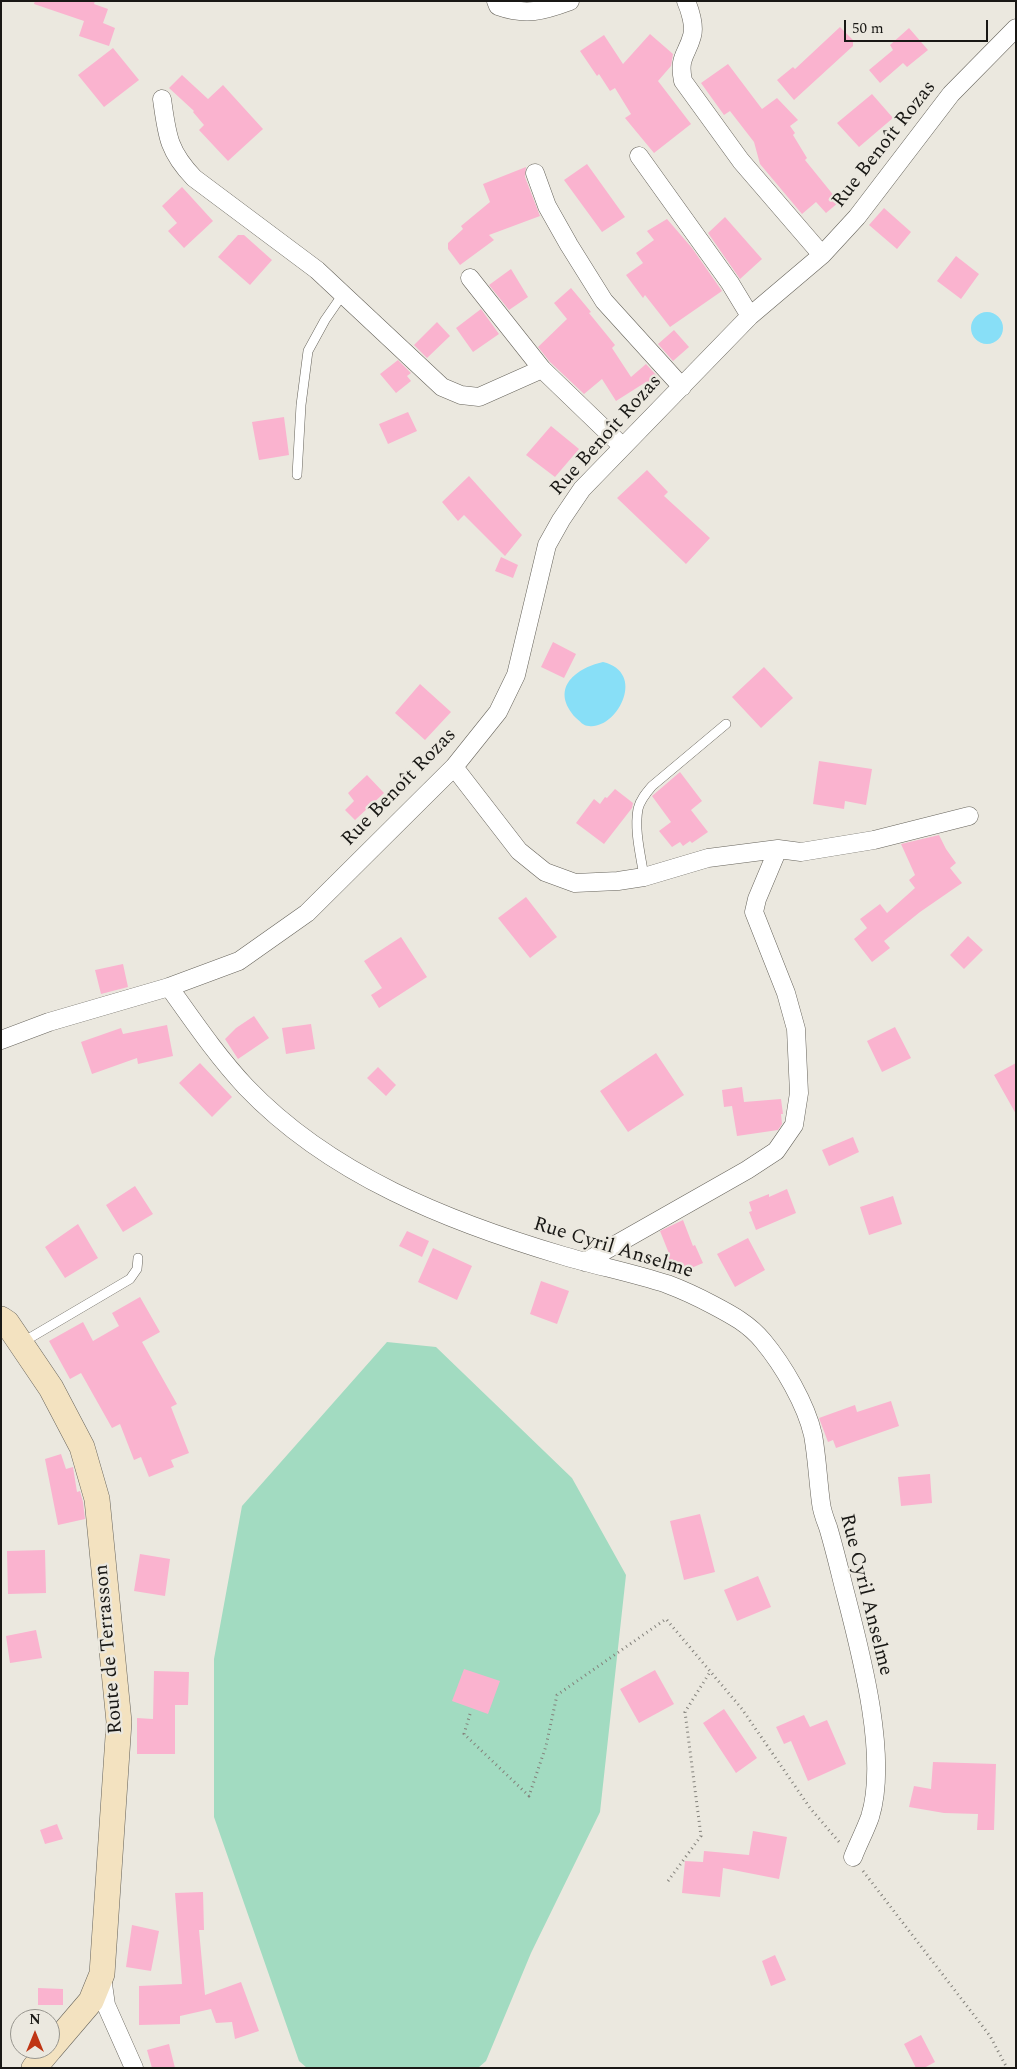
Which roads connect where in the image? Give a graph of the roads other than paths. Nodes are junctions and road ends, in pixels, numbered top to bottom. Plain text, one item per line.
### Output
1 (496, 1) edge
2 (570, 1) edge
3 (686, 1) edge
4 (1016, 28) edge
5 (162, 99) dead end
6 (639, 156) dead end
7 (535, 173) dead end
8 (822, 254) junction
9 (470, 278) dead end
10 (343, 294) junction
11 (750, 316) junction
12 (542, 369) junction
13 (682, 387) junction
14 (623, 447) junction
15 (297, 475) dead end
16 (726, 724) dead end
17 (454, 767) junction
18 (969, 816) dead end
19 (778, 849) junction
20 (644, 877) junction
21 (169, 988) junction
22 (1, 1040) edge
23 (138, 1258) dead end
24 (585, 1262) junction
25 (1, 1319) edge
26 (20, 1343) junction
27 (853, 1857) dead end
28 (102, 1974) junction
29 (60, 2037) edge
30 (134, 2068) edge

1 - 2 street
3 - 8 street
4 - 8 street, Rue Benoît Rozas
5 - 10 street
6 - 11 street
7 - 13 street
8 - 11 street, Rue Benoît Rozas
9 - 12 street
10 - 12 street
10 - 15 lane
11 - 13 street, Rue Benoît Rozas
12 - 14 street
13 - 14 street, Rue Benoît Rozas
14 - 17 street, Rue Benoît Rozas
16 - 20 lane
17 - 20 street
17 - 21 street, Rue Benoît Rozas
18 - 19 street
19 - 20 street
19 - 24 street
21 - 22 street, Rue Benoît Rozas
21 - 24 street, Rue Cyril Anselme
23 - 26 lane
24 - 27 street, Rue Cyril Anselme
25 - 26 street, Route de Terrasson
26 - 28 street, Route de Terrasson
28 - 29 street, Route de Terrasson
28 - 30 street

